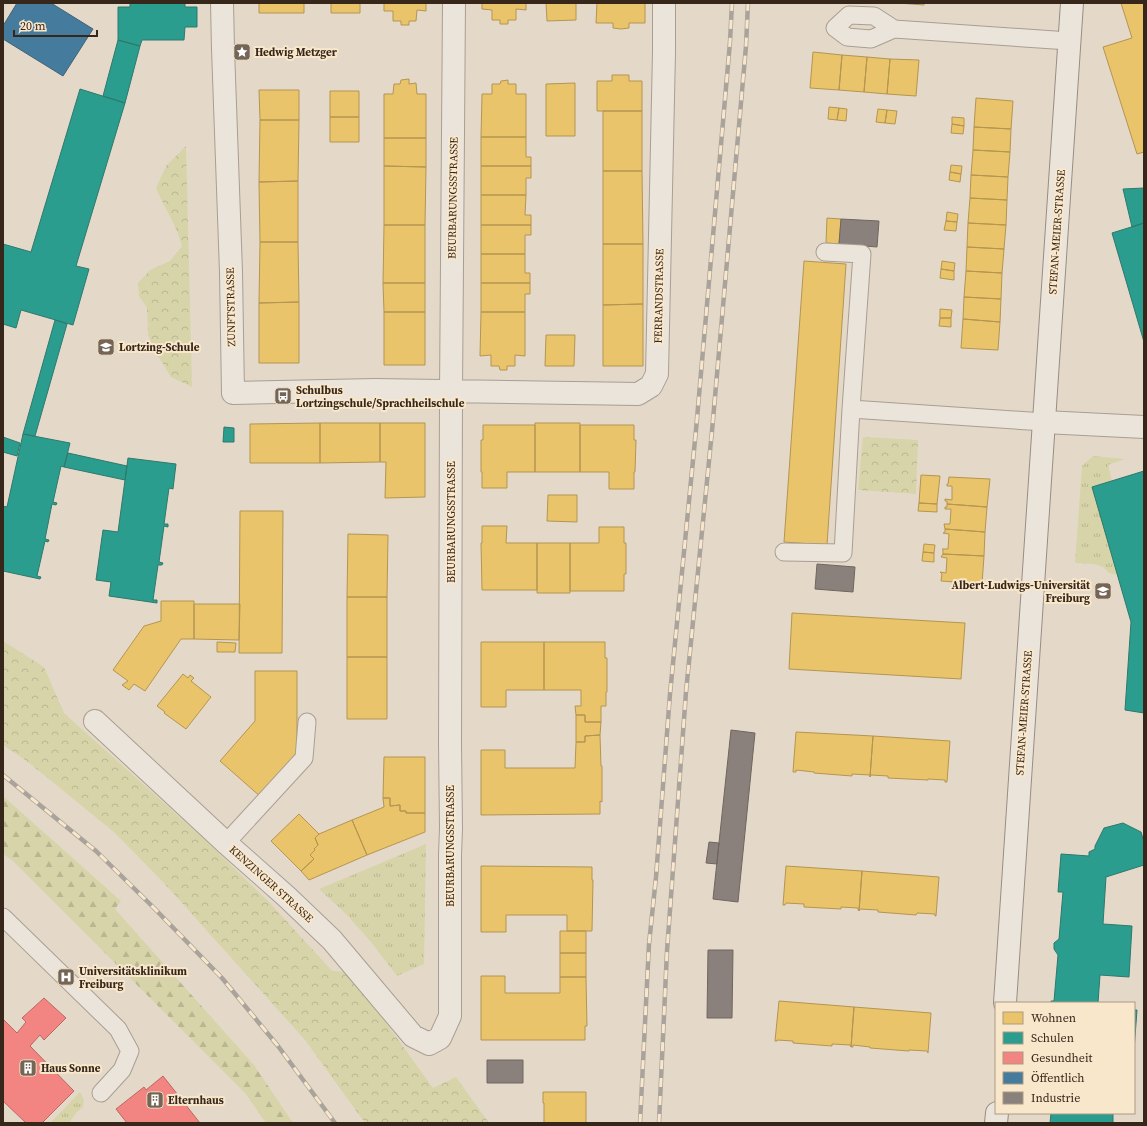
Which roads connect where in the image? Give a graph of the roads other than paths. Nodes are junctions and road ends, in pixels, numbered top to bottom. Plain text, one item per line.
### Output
1 (222, 3) edge
2 (454, 3) edge
3 (664, 3) edge
4 (1072, 3) edge
5 (894, 29) dead end
6 (1070, 42) junction
7 (825, 252) dead end
8 (451, 392) junction
9 (851, 409) junction
10 (1044, 422) junction
11 (1144, 427) edge
12 (784, 552) dead end
13 (95, 721) dead end
14 (307, 722) dead end
15 (226, 843) junction
16 (3, 917) edge
17 (1005, 1002) edge
18 (440, 1038) joint
19 (101, 1093) dead end

1 - 8 street, ZUNFTSTRASSE
2 - 8 street, BEURBARUNGSSTRASSE
3 - 8 street, FERRANDSTRASSE
4 - 6 street, STEFAN-MEIER-STRASSE
5 - 6 lane
6 - 10 street, STEFAN-MEIER-STRASSE
7 - 9 lane
8 - 18 street, BEURBARUNGSSTRASSE
9 - 10 lane
9 - 12 lane
10 - 11 street
10 - 17 street, STEFAN-MEIER-STRASSE
13 - 15 street, KENZINGER STRASSE
14 - 15 lane
15 - 18 street, KENZINGER STRASSE
16 - 19 lane

